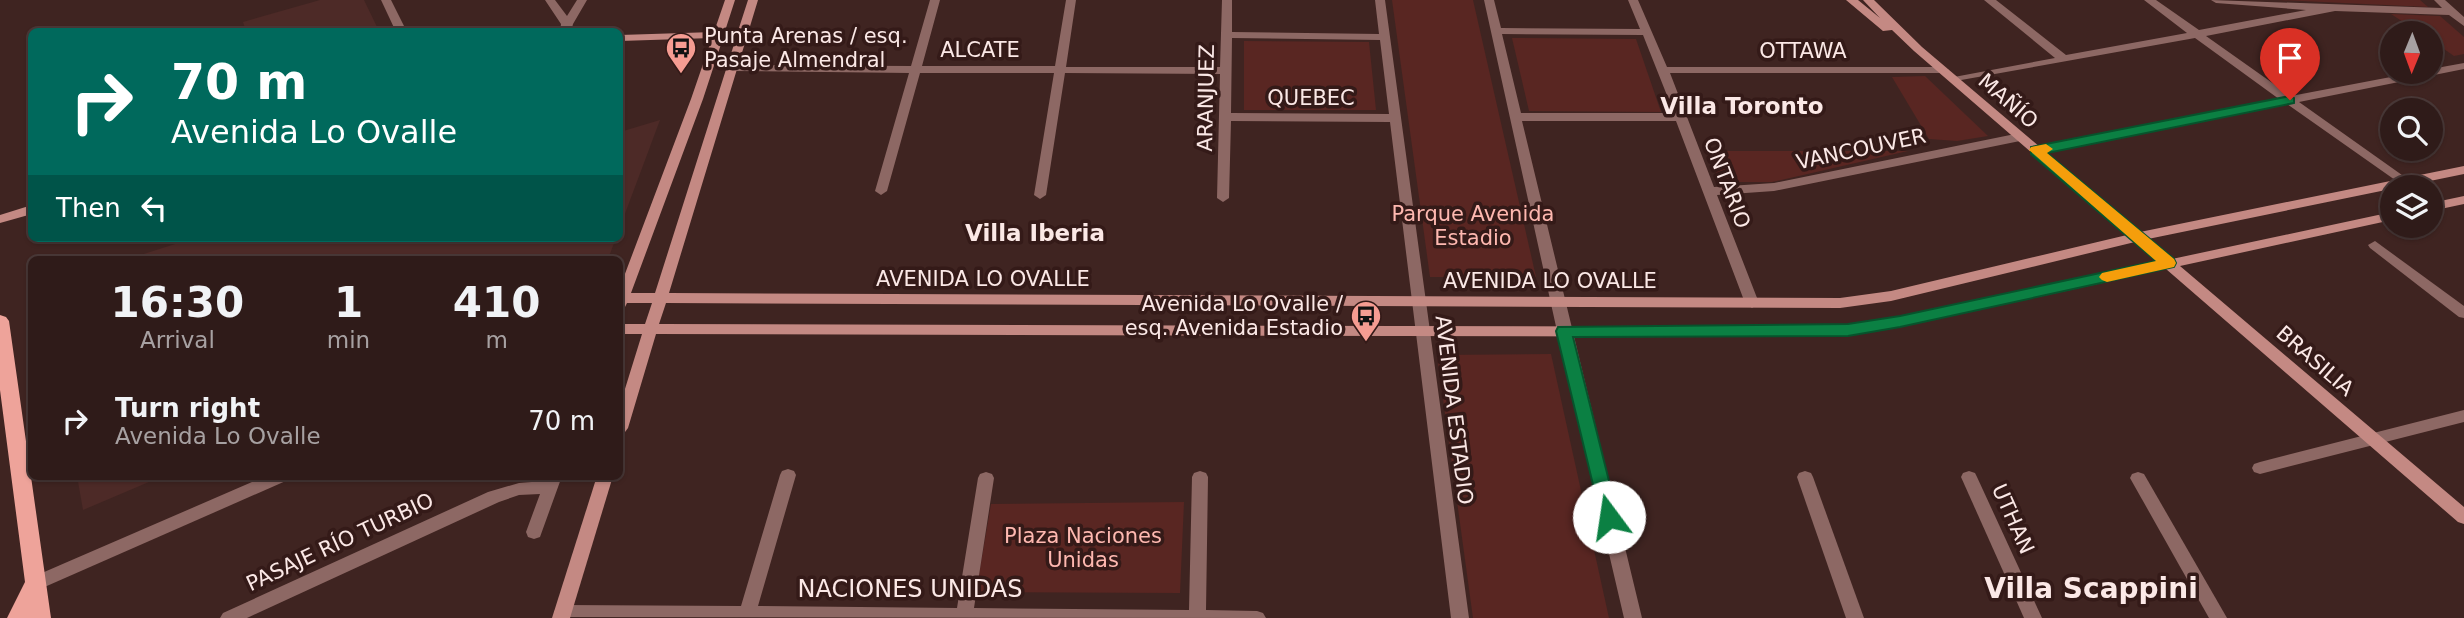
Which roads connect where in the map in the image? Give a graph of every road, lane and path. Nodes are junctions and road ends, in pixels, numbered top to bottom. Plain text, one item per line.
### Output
1 (386, 0) edge
2 (550, 0) edge
3 (582, 0) edge
4 (730, 0) edge
5 (753, 0) edge
6 (935, 0) edge
7 (1071, 0) edge
8 (1227, 0) edge
9 (1380, 0) edge
10 (1489, 0) edge
11 (1633, 0) edge
12 (1851, 0) edge
13 (1868, 0) edge
14 (1989, 0) edge
15 (2149, 0) edge
16 (2216, 0) edge
17 (2439, 0) edge
18 (2336, 8) junction
19 (2452, 12) junction
20 (2464, 23) edge
21 (400, 28) edge
22 (566, 28) edge
23 (1496, 31) junction
24 (1645, 32) junction
25 (718, 34) junction
26 (743, 34) junction
27 (2197, 34) junction
28 (1227, 35) junction
29 (1385, 37) junction
30 (623, 38) edge
31 (1918, 49) junction
32 (2064, 60) junction
33 (2464, 66) edge
34 (733, 68) junction
35 (916, 69) junction
36 (1060, 69) junction
37 (1663, 70) junction
38 (1226, 71) junction
39 (1943, 71) junction
40 (1954, 80) junction
41 (2290, 100) junction
42 (1226, 117) junction
43 (1516, 117) junction
44 (1681, 117) junction
45 (1395, 118) junction
46 (2020, 137) junction
47 (2036, 150) junction
48 (2464, 170) edge
49 (2394, 175) edge
50 (2441, 175) edge
51 (2380, 188) edge
52 (881, 191) dead end
53 (1710, 191) junction
54 (1040, 195) dead end
55 (1223, 198) dead end
56 (2464, 200) edge
57 (2443, 204) edge
58 (28, 210) edge
59 (0, 219) edge
60 (2380, 219) edge
61 (2137, 237) junction
62 (2375, 245) dead end
63 (2168, 263) junction
64 (623, 296) edge
65 (659, 298) junction
66 (623, 301) edge
67 (1419, 302) junction
68 (1558, 302) junction
69 (1752, 303) junction
70 (2464, 313) edge
71 (0, 321) edge
72 (623, 329) edge
73 (650, 329) junction
74 (1423, 331) junction
75 (1564, 331) junction
76 (2464, 416) edge
77 (623, 418) edge
78 (2375, 440) junction
79 (2260, 468) dead end
80 (788, 475) dead end
81 (1200, 477) dead end
82 (1805, 477) dead end
83 (1969, 477) dead end
84 (986, 478) dead end
85 (2138, 478) dead end
86 (273, 480) edge
87 (604, 480) edge
88 (552, 481) edge
89 (2464, 517) edge
90 (534, 532) dead end
91 (34, 584) junction
92 (748, 613) junction
93 (562, 615) edge
94 (964, 616) edge
95 (1197, 617) edge
96 (18, 618) edge
97 (40, 618) edge
98 (229, 618) edge
99 (1257, 618) edge
100 (1460, 618) edge
101 (1633, 618) edge
102 (1855, 618) edge
103 (2033, 618) edge
104 (2218, 618) edge

1 - 21 street
2 - 22 street
3 - 22 street
4 - 25 main road
5 - 26 main road
6 - 35 street
7 - 36 street
8 - 28 street, ARANJUEZ
9 - 29 street, AVENIDA ESTADIO
10 - 23 street
11 - 24 street, ONTARIO
12 - 31 main road, MAÑÍO
13 - 31 main road, MAÑÍO
14 - 32 street
15 - 27 street
16 - 18 street
17 - 19 street
18 - 19 street
18 - 27 street
19 - 20 street
23 - 24 street
23 - 43 street
24 - 37 street, ONTARIO
25 - 26 main road
25 - 30 main road
25 - 64 main road
26 - 34 main road
27 - 32 street
27 - 41 street
28 - 29 street
28 - 38 street, ARANJUEZ
29 - 45 street, AVENIDA ESTADIO
31 - 39 main road, MAÑÍO
32 - 40 street
33 - 41 street
34 - 35 street, ALCATE
34 - 65 main road
35 - 36 street, ALCATE
35 - 52 street
36 - 38 street, ALCATE
36 - 54 street
37 - 39 street, OTTAWA
37 - 44 street, ONTARIO
38 - 42 street, ARANJUEZ
39 - 40 main road, MAÑÍO
40 - 46 main road, MAÑÍO
41 - 47 street
41 - 49 street
42 - 45 street, QUEBEC
42 - 55 street, ARANJUEZ
43 - 44 street
43 - 68 street
44 - 53 street, ONTARIO
45 - 67 street, AVENIDA ESTADIO
46 - 47 main road, MAÑÍO
46 - 53 street, VANCOUVER
47 - 61 main road, MAÑÍO
48 - 50 main road, AVENIDA LO OVALLE
51 - 61 main road, AVENIDA LO OVALLE
53 - 69 street, ONTARIO
56 - 57 main road
58 - 59 main road
60 - 63 main road
61 - 63 main road, BRASILIA
61 - 69 main road, AVENIDA LO OVALLE
62 - 70 street
63 - 75 main road
63 - 78 main road, BRASILIA
65 - 66 main road, AVENIDA LO OVALLE
65 - 67 main road, AVENIDA LO OVALLE
65 - 73 main road
67 - 68 main road, AVENIDA LO OVALLE
67 - 74 street, AVENIDA ESTADIO
68 - 69 main road, AVENIDA LO OVALLE
68 - 75 street
71 - 91 main road
72 - 73 main road
73 - 74 main road
73 - 77 main road
74 - 75 main road
74 - 100 street, AVENIDA ESTADIO
75 - 101 street
76 - 78 street
78 - 79 street
78 - 89 main road, BRASILIA
80 - 92 street
81 - 95 street
82 - 102 street
83 - 103 street, UTHAN
84 - 94 street
85 - 104 street
86 - 91 street
87 - 93 main road
88 - 90 street
88 - 98 street, PASAJE RÍO TURBIO
91 - 96 main road
91 - 97 main road
92 - 93 street, NACIONES UNIDAS
92 - 94 street, NACIONES UNIDAS
94 - 95 street, NACIONES UNIDAS
95 - 99 street, NACIONES UNIDAS

